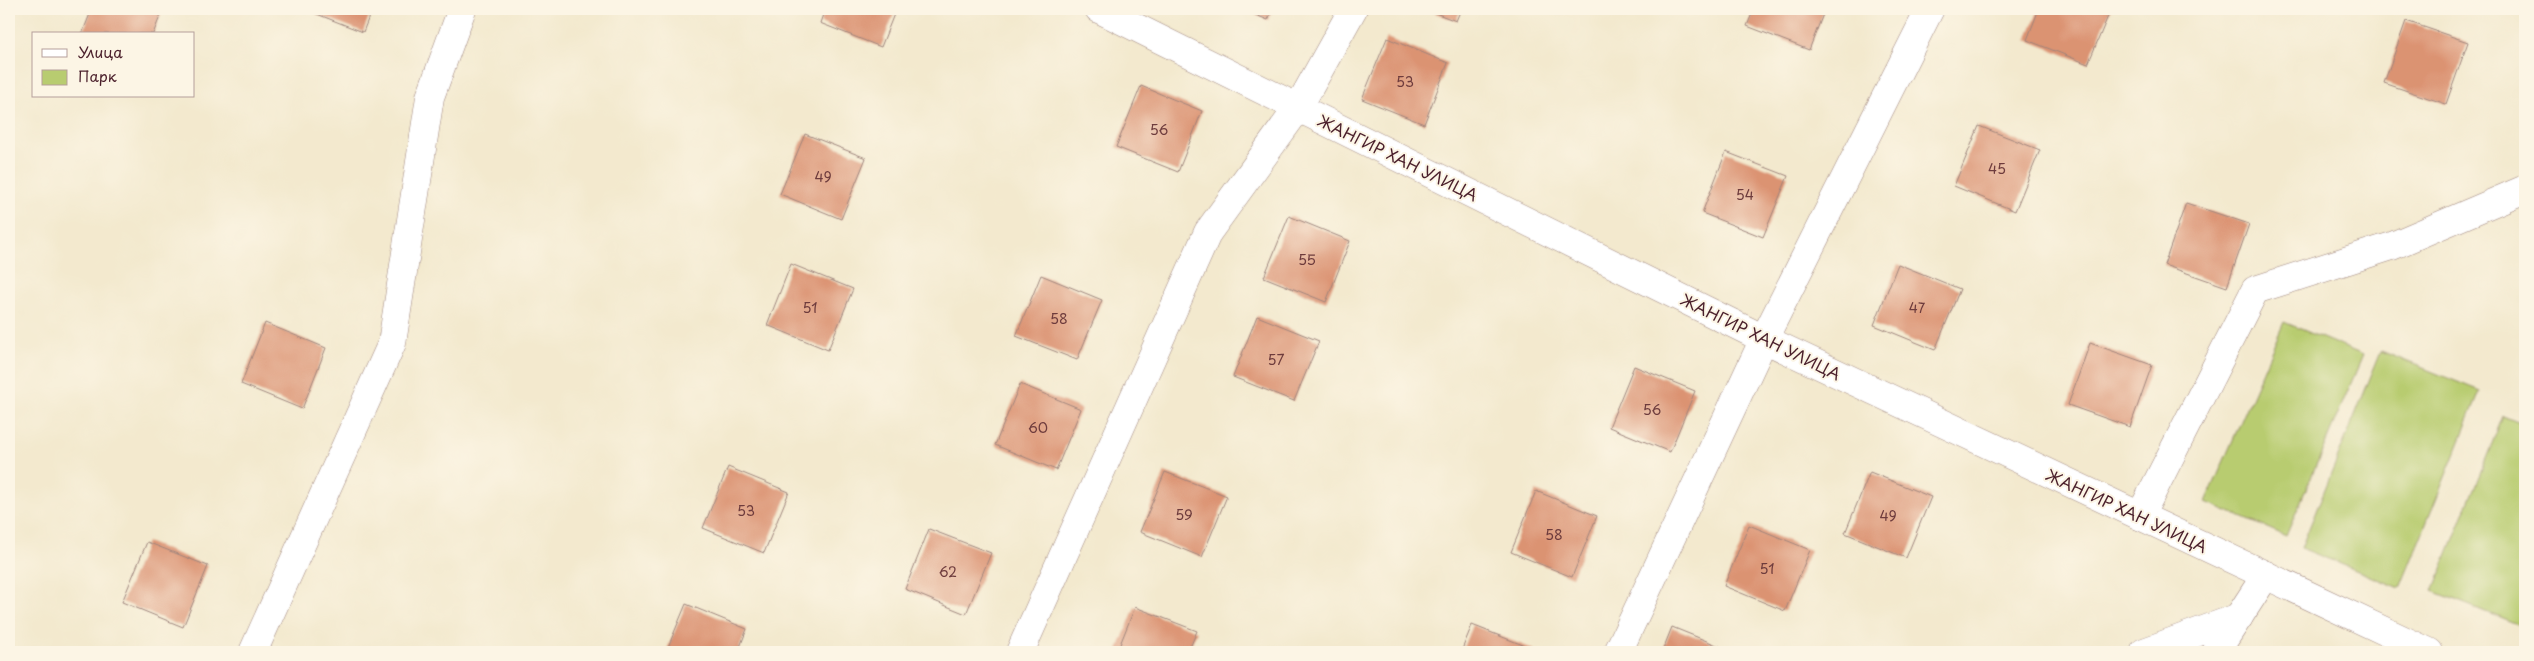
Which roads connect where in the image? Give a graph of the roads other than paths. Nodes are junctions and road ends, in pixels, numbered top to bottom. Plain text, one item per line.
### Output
1 (462, 9) edge
2 (1099, 9) edge
3 (1353, 9) edge
4 (1930, 9) edge
5 (1298, 108) junction
6 (2525, 189) edge
7 (1764, 339) junction
8 (2140, 516) junction
9 (2266, 575) junction
10 (2239, 617) junction
11 (253, 652) edge
12 (1020, 652) edge
13 (1618, 652) edge
14 (2144, 652) edge
15 (2216, 652) edge
16 (2429, 652) edge

1 - 11 street
2 - 5 street, ЖАНГИР ХАН УЛИЦА
3 - 5 street
4 - 7 street
5 - 7 street, ЖАНГИР ХАН УЛИЦА
5 - 12 street
6 - 8 street
7 - 8 street, ЖАНГИР ХАН УЛИЦА
7 - 13 street
8 - 9 street, ЖАНГИР ХАН УЛИЦА
9 - 10 street
9 - 16 street, ЖАНГИР ХАН УЛИЦА
10 - 14 street
10 - 15 street

